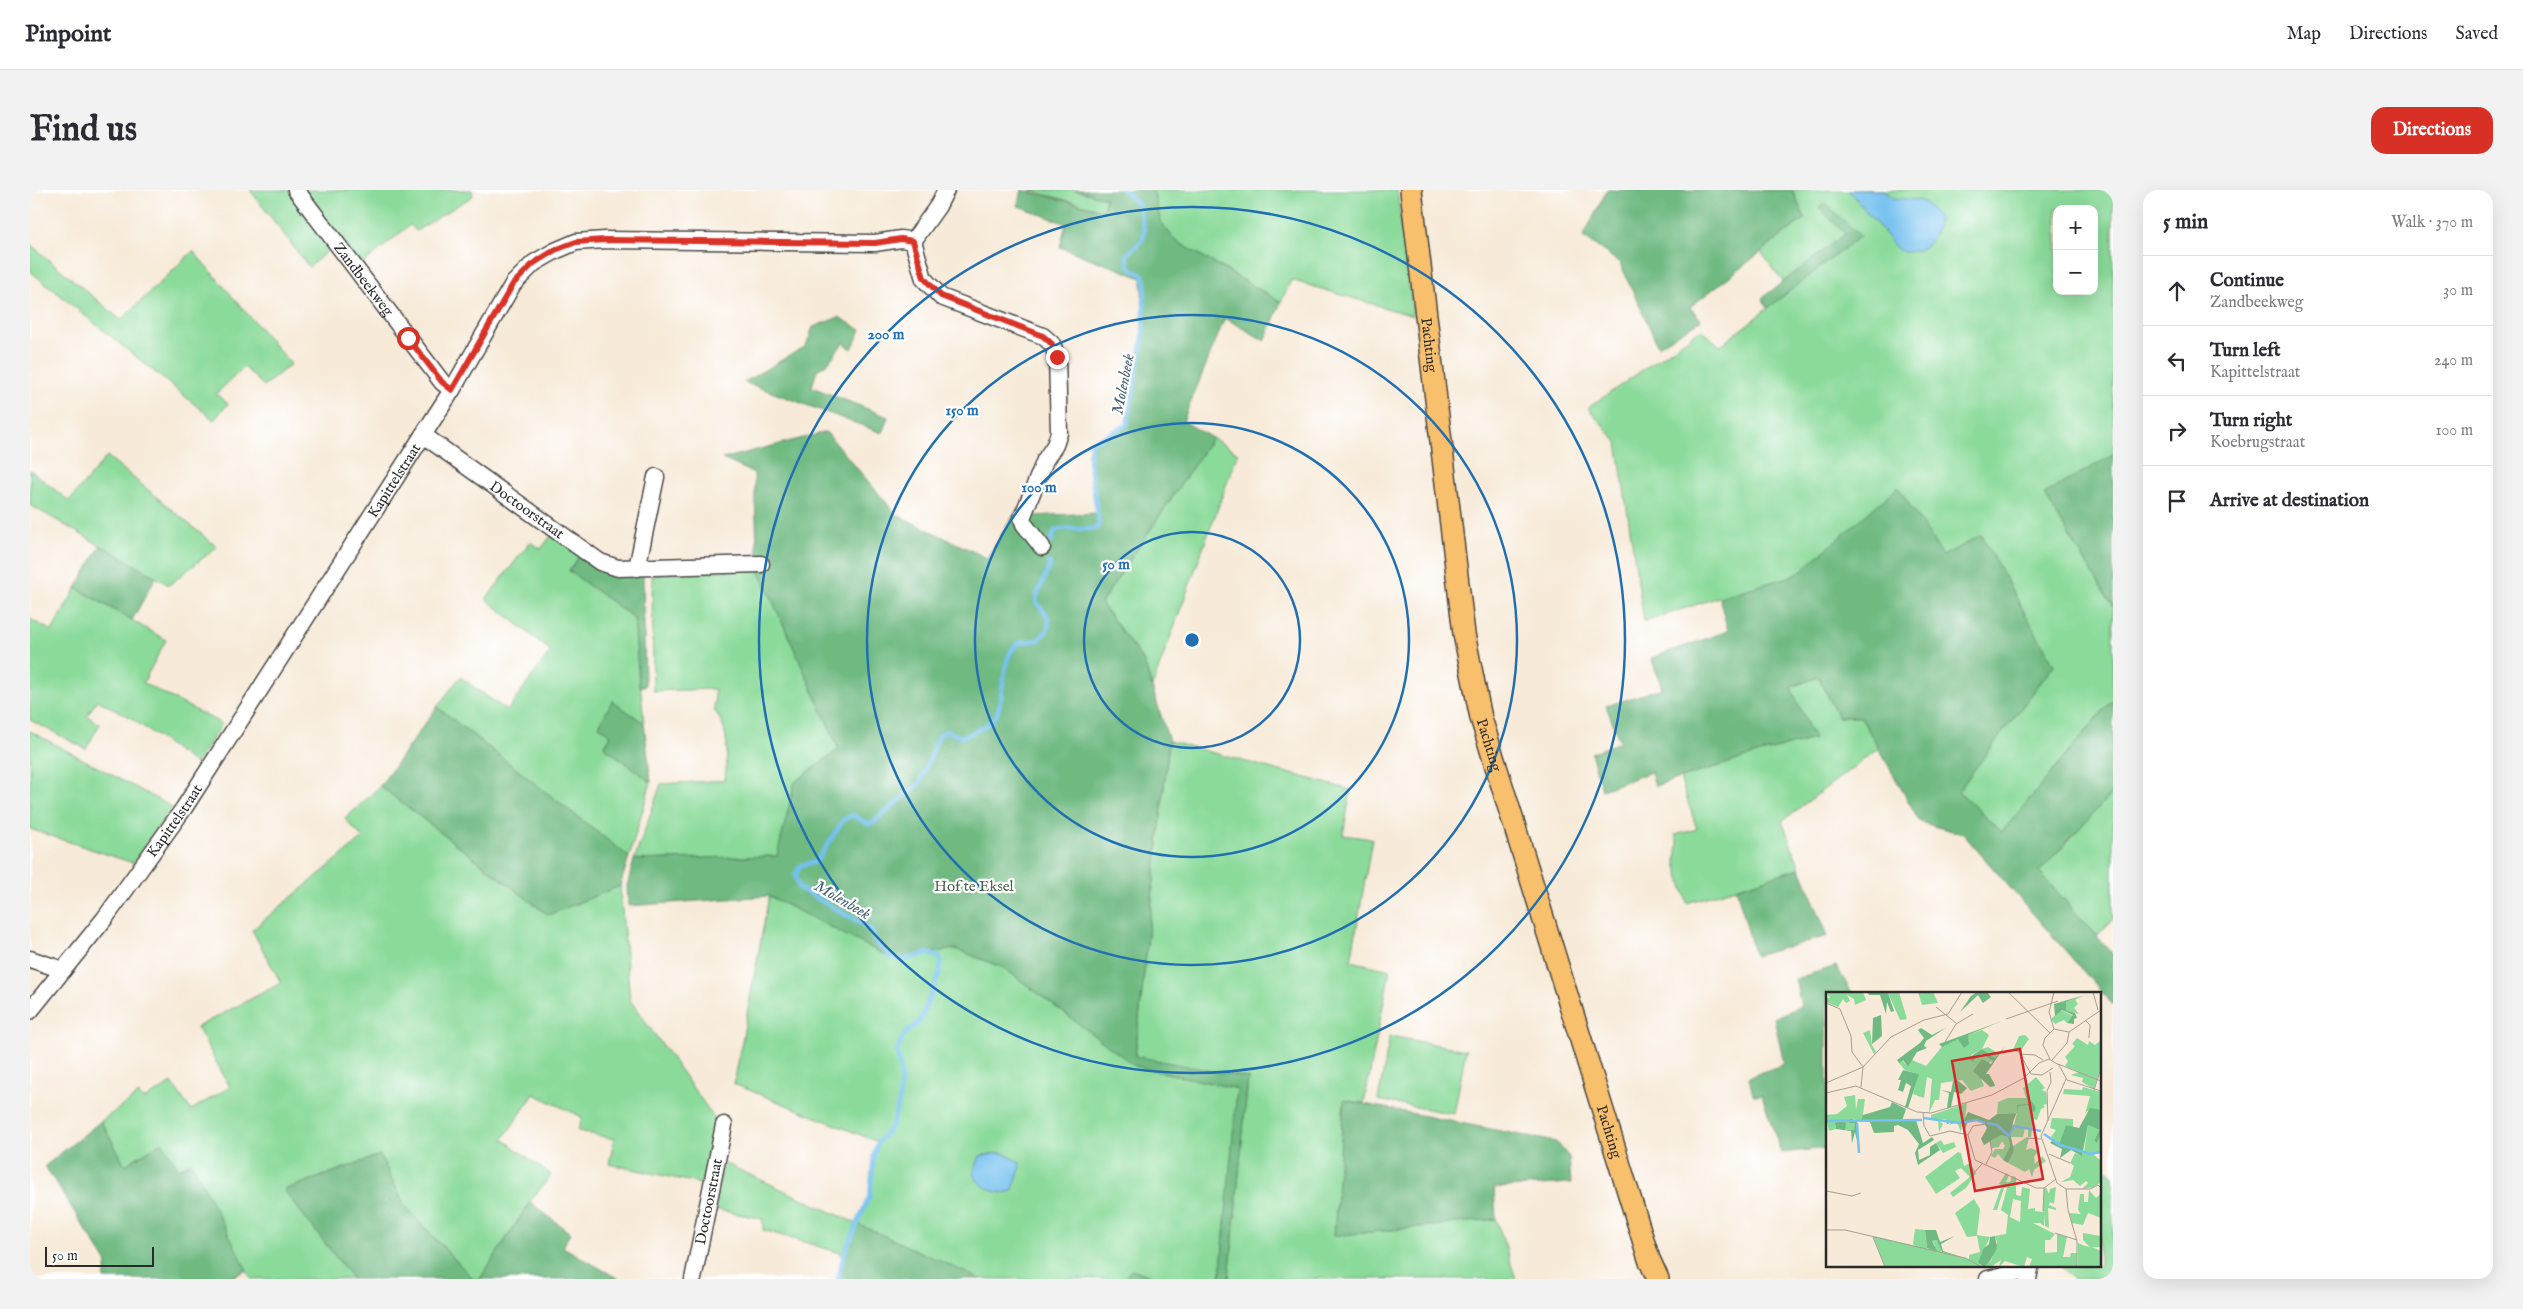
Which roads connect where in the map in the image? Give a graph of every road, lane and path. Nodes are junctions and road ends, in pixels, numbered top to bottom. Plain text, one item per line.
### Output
1 (296, 190) edge
2 (946, 190) edge
3 (1411, 190) edge
4 (913, 241) junction
5 (452, 390) junction
6 (423, 435) junction
7 (656, 477) dead end
8 (1042, 547) dead end
9 (761, 564) dead end
10 (637, 568) junction
11 (30, 959) edge
12 (63, 970) junction
13 (30, 1011) edge
14 (724, 1125) dead end
15 (2029, 1274) edge
16 (693, 1279) edge
17 (1658, 1279) edge
18 (1988, 1279) edge

1 - 5 street, Zandbeekweg
2 - 4 street
3 - 17 main road, Pachting
4 - 5 street, Kapittelstraat
4 - 8 street
5 - 6 street, Kapittelstraat
6 - 10 street, Doctoorstraat
6 - 12 street, Kapittelstraat
7 - 10 street
9 - 10 street, Doctoorstraat
11 - 12 street
12 - 13 street, Kapittelstraat
14 - 16 street, Doctoorstraat
15 - 18 street

